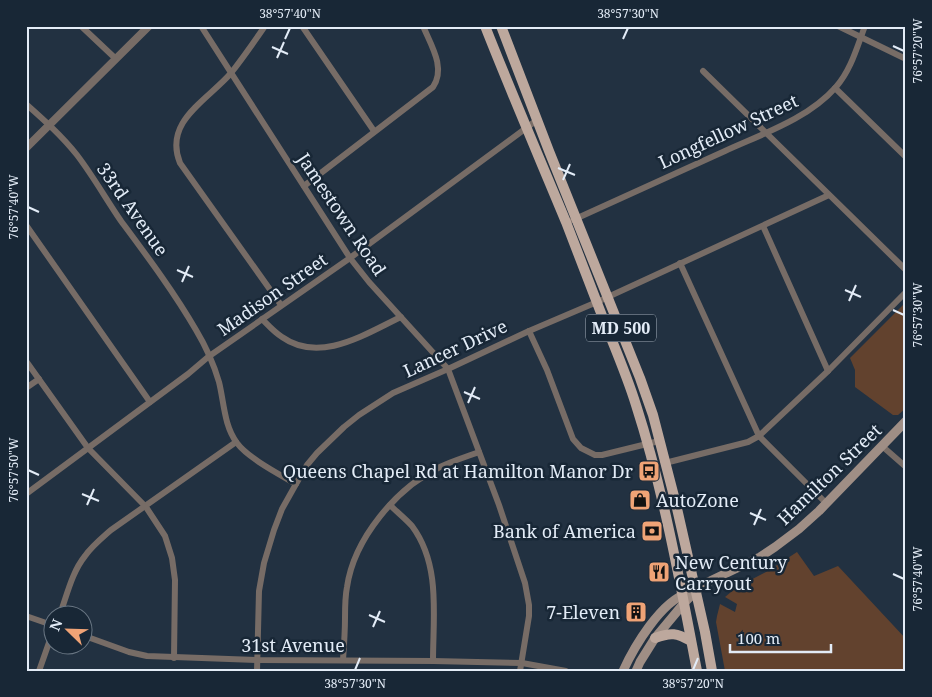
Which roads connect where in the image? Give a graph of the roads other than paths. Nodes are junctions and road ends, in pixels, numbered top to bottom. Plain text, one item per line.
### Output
1 (81, 26) edge
2 (149, 26) edge
3 (201, 26) edge
4 (265, 26) edge
5 (302, 26) edge
6 (423, 26) edge
7 (485, 26) edge
8 (501, 26) edge
9 (838, 26) edge
10 (865, 26) edge
11 (861, 37) junction
12 (116, 59) junction
13 (906, 59) edge
14 (704, 72) dead end
15 (231, 73) junction
16 (835, 88) junction
17 (26, 104) edge
18 (537, 120) junction
19 (49, 125) junction
20 (526, 128) junction
21 (374, 131) junction
22 (766, 132) junction
23 (26, 148) edge
24 (906, 157) edge
25 (304, 186) junction
26 (829, 195) junction
27 (576, 218) junction
28 (566, 223) junction
29 (26, 225) edge
30 (763, 226) junction
31 (350, 258) junction
32 (680, 263) junction
33 (906, 270) edge
34 (906, 292) edge
35 (608, 296) junction
36 (596, 302) junction
37 (281, 305) junction
38 (400, 317) junction
39 (262, 319) junction
40 (529, 331) junction
41 (208, 356) junction
42 (26, 361) edge
43 (448, 369) junction
44 (828, 371) junction
45 (39, 379) junction
46 (26, 388) edge
47 (150, 402) junction
48 (906, 421) edge
49 (759, 436) junction
50 (659, 441) junction
51 (236, 442) junction
52 (648, 444) junction
53 (882, 446) junction
54 (88, 448) junction
55 (479, 452) junction
56 (665, 463) junction
57 (906, 467) edge
58 (296, 484) junction
59 (26, 494) edge
60 (826, 503) junction
61 (390, 505) junction
62 (146, 507) junction
63 (696, 591) junction
64 (684, 598) junction
65 (64, 604) edge
66 (26, 616) edge
67 (42, 622) edge
68 (655, 638) junction
69 (92, 639) edge
70 (691, 641) junction
71 (46, 654) edge
72 (174, 658) junction
73 (258, 660) junction
74 (343, 660) junction
75 (433, 660) junction
76 (522, 663) junction
77 (40, 671) edge
78 (257, 671) edge
79 (520, 671) edge
80 (566, 671) edge
81 (623, 671) edge
82 (636, 671) edge
83 (697, 671) edge
84 (712, 671) edge

1 - 12 street
2 - 12 street
3 - 15 street, Jamestown Road
4 - 15 street
5 - 21 street
6 - 21 street
7 - 20 main road, MD 500
8 - 18 main road, MD 500
9 - 11 street
10 - 11 street, Longfellow Street
11 - 13 street
11 - 16 street, Longfellow Street
12 - 19 street
14 - 22 street
15 - 25 street, Jamestown Road
15 - 37 street
16 - 22 street, Longfellow Street
16 - 24 street
17 - 19 street, 33rd Avenue
18 - 20 street, Madison Street
18 - 27 main road, MD 500
19 - 23 street
19 - 41 street, 33rd Avenue
20 - 28 main road, MD 500
20 - 31 street, Madison Street
21 - 25 street
22 - 26 street
22 - 27 street, Longfellow Street
25 - 31 street, Jamestown Road
26 - 30 street, Lancer Drive
26 - 33 street
27 - 28 street, Longfellow Street
27 - 35 main road, MD 500
28 - 36 main road, MD 500
29 - 47 street
30 - 32 street, Lancer Drive
30 - 44 street
31 - 37 street, Madison Street
31 - 38 street, Jamestown Road
32 - 35 street, Lancer Drive
32 - 49 street
34 - 44 street
35 - 36 street, Lancer Drive
35 - 50 main road, MD 500
36 - 40 street, Lancer Drive
36 - 52 main road, MD 500
37 - 39 street, Madison Street
38 - 39 street
38 - 43 street, Jamestown Road
39 - 41 street, Madison Street
40 - 43 street, Lancer Drive
40 - 52 street
41 - 47 street, Madison Street
41 - 51 street, 33rd Avenue
42 - 45 street
43 - 55 street, Jamestown Road
43 - 58 street, Lancer Drive
44 - 49 street
45 - 46 street
45 - 54 street
47 - 54 street, Madison Street
48 - 53 main road, Hamilton Street
49 - 56 street
49 - 60 street
50 - 52 street
50 - 56 main road, MD 500
51 - 58 street, 33rd Avenue
51 - 62 street
52 - 64 main road, MD 500
53 - 57 street
53 - 60 main road, Hamilton Street
54 - 59 street, Madison Street
54 - 62 street
55 - 61 street
55 - 76 street, Jamestown Road
56 - 63 main road, MD 500
58 - 73 street, Lancer Drive
60 - 63 main road, Hamilton Street
61 - 74 street
61 - 75 street
62 - 65 street
62 - 72 street
63 - 64 main road, Hamilton Street
63 - 84 main road, MD 500
64 - 68 main road
64 - 70 main road, MD 500
64 - 81 main road, Hamilton Street
66 - 67 street
68 - 70 main road
68 - 82 main road
69 - 72 street, 31st Avenue
70 - 83 main road, MD 500
71 - 77 street
72 - 73 street, 31st Avenue
73 - 74 street, 31st Avenue
73 - 78 street, Lancer Drive
74 - 75 street, 31st Avenue
75 - 76 street, 31st Avenue
76 - 79 street, Jamestown Road
76 - 80 street, 31st Avenue

